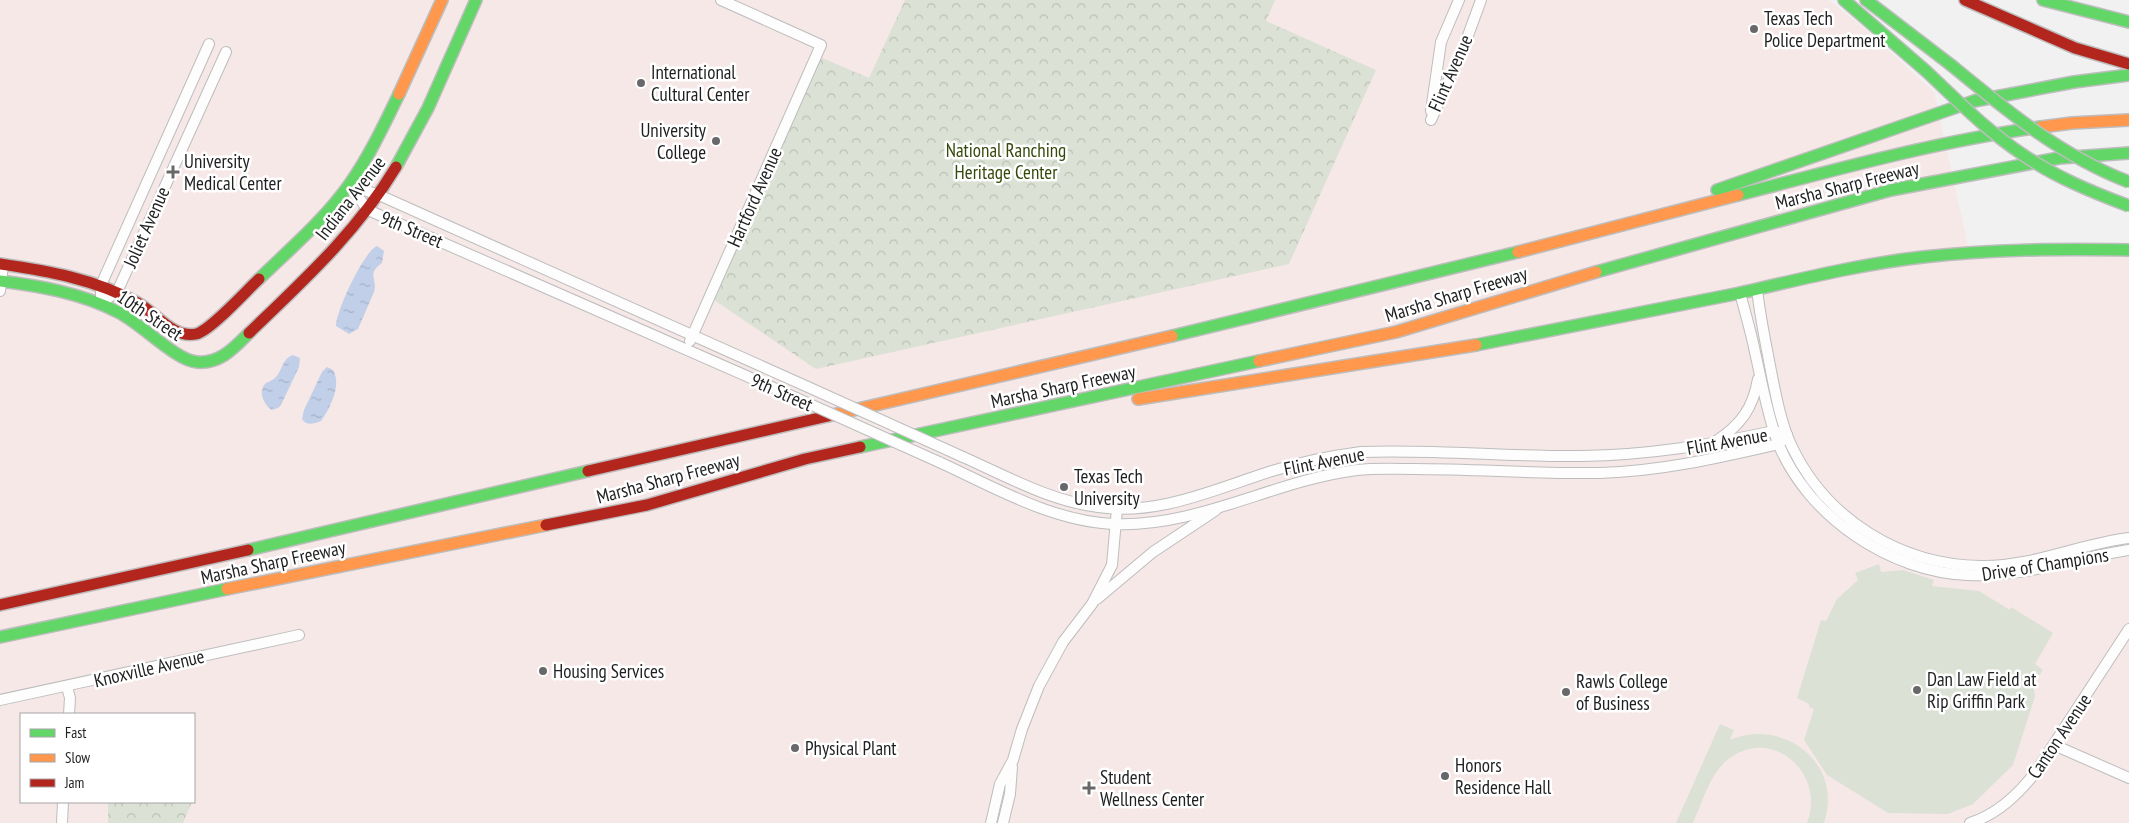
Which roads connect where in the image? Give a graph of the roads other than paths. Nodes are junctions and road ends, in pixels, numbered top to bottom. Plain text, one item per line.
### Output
1 (442, 0) edge
2 (476, 0) edge
3 (721, 0) edge
4 (1459, 0) edge
5 (1481, 0) edge
6 (1844, 0) edge
7 (1866, 0) edge
8 (1966, 0) edge
9 (2043, 0) edge
10 (2129, 22) edge
11 (210, 44) dead end
12 (226, 52) dead end
13 (2129, 64) edge
14 (2129, 75) edge
15 (2129, 120) edge
16 (2129, 153) edge
17 (2129, 182) edge
18 (349, 185) junction
19 (379, 195) junction
20 (2129, 206) edge
21 (368, 210) junction
22 (1594, 233) junction
23 (2129, 250) edge
24 (2, 264) edge
25 (0, 284) edge
26 (101, 284) junction
27 (1757, 289) junction
28 (117, 292) junction
29 (1740, 293) junction
30 (101, 303) junction
31 (191, 336) joint
32 (692, 336) junction
33 (686, 350) junction
34 (192, 361) joint
35 (1760, 373) junction
36 (934, 431) junction
37 (1774, 431) junction
38 (1787, 435) junction
39 (1712, 444) junction
40 (1779, 444) junction
41 (1227, 504) junction
42 (1117, 509) junction
43 (1115, 524) junction
44 (2129, 538) edge
45 (2129, 550) edge
46 (1092, 604) junction
47 (0, 605) edge
48 (2129, 629) edge
49 (299, 635) dead end
50 (0, 637) edge
51 (67, 687) junction
52 (0, 700) edge
53 (69, 713) edge
54 (2054, 745) junction
55 (1013, 760) junction
56 (2129, 778) edge
57 (63, 803) edge
58 (62, 823) edge
59 (991, 823) edge
60 (1003, 823) edge
61 (1970, 823) edge

1 - 18 main road, Indiana Avenue
2 - 19 main road, Indiana Avenue
3 - 32 street, Hartford Avenue
4 - 5 street, Flint Avenue
6 - 20 main road, bridge
7 - 17 main road, bridge
8 - 13 main road
9 - 10 main road
11 - 26 street, Joliet Avenue
12 - 28 street, Joliet Avenue
14 - 22 main road
15 - 22 main road, Marsha Sharp Freeway
16 - 36 main road, Marsha Sharp Freeway
18 - 19 street, 9th Street
18 - 21 street, 9th Street
18 - 31 main road, Indiana Avenue
19 - 21 main road, Indiana Avenue
19 - 32 street, 9th Street
21 - 33 street, 9th Street
21 - 34 main road, Indiana Avenue
22 - 47 main road, Marsha Sharp Freeway
23 - 27 main road
24 - 25 street
24 - 26 main road, 10th Street
25 - 30 main road, 10th Street
26 - 28 main road, 10th Street
26 - 30 street, Joliet Avenue
27 - 29 main road
27 - 38 street, Drive of Champions
28 - 30 street, Joliet Avenue
28 - 31 main road, 10th Street
29 - 35 street, Drive of Champions
29 - 36 main road
30 - 34 main road, 10th Street
32 - 33 street, Hartford Avenue
32 - 42 street, 9th Street, bridge
33 - 43 street, 9th Street, bridge
35 - 37 street, Drive of Champions
35 - 39 street
36 - 50 main road, Marsha Sharp Freeway
37 - 38 street, Flint Avenue
37 - 39 street, Flint Avenue
37 - 40 street, Drive of Champions
38 - 40 street, Flint Avenue
38 - 44 street, Drive of Champions
39 - 42 street, Flint Avenue
40 - 41 street, Flint Avenue
40 - 45 street, Drive of Champions
41 - 43 street, Flint Avenue
41 - 46 street, Flint Avenue
42 - 43 street, Flint Avenue
43 - 46 street, Flint Avenue
46 - 55 street, Flint Avenue
48 - 54 street, Canton Avenue
49 - 51 street, Knoxville Avenue
51 - 52 street, Knoxville Avenue
51 - 53 street
54 - 56 street
54 - 61 street, Canton Avenue
55 - 59 street, Flint Avenue
55 - 60 street, Flint Avenue
57 - 58 street

